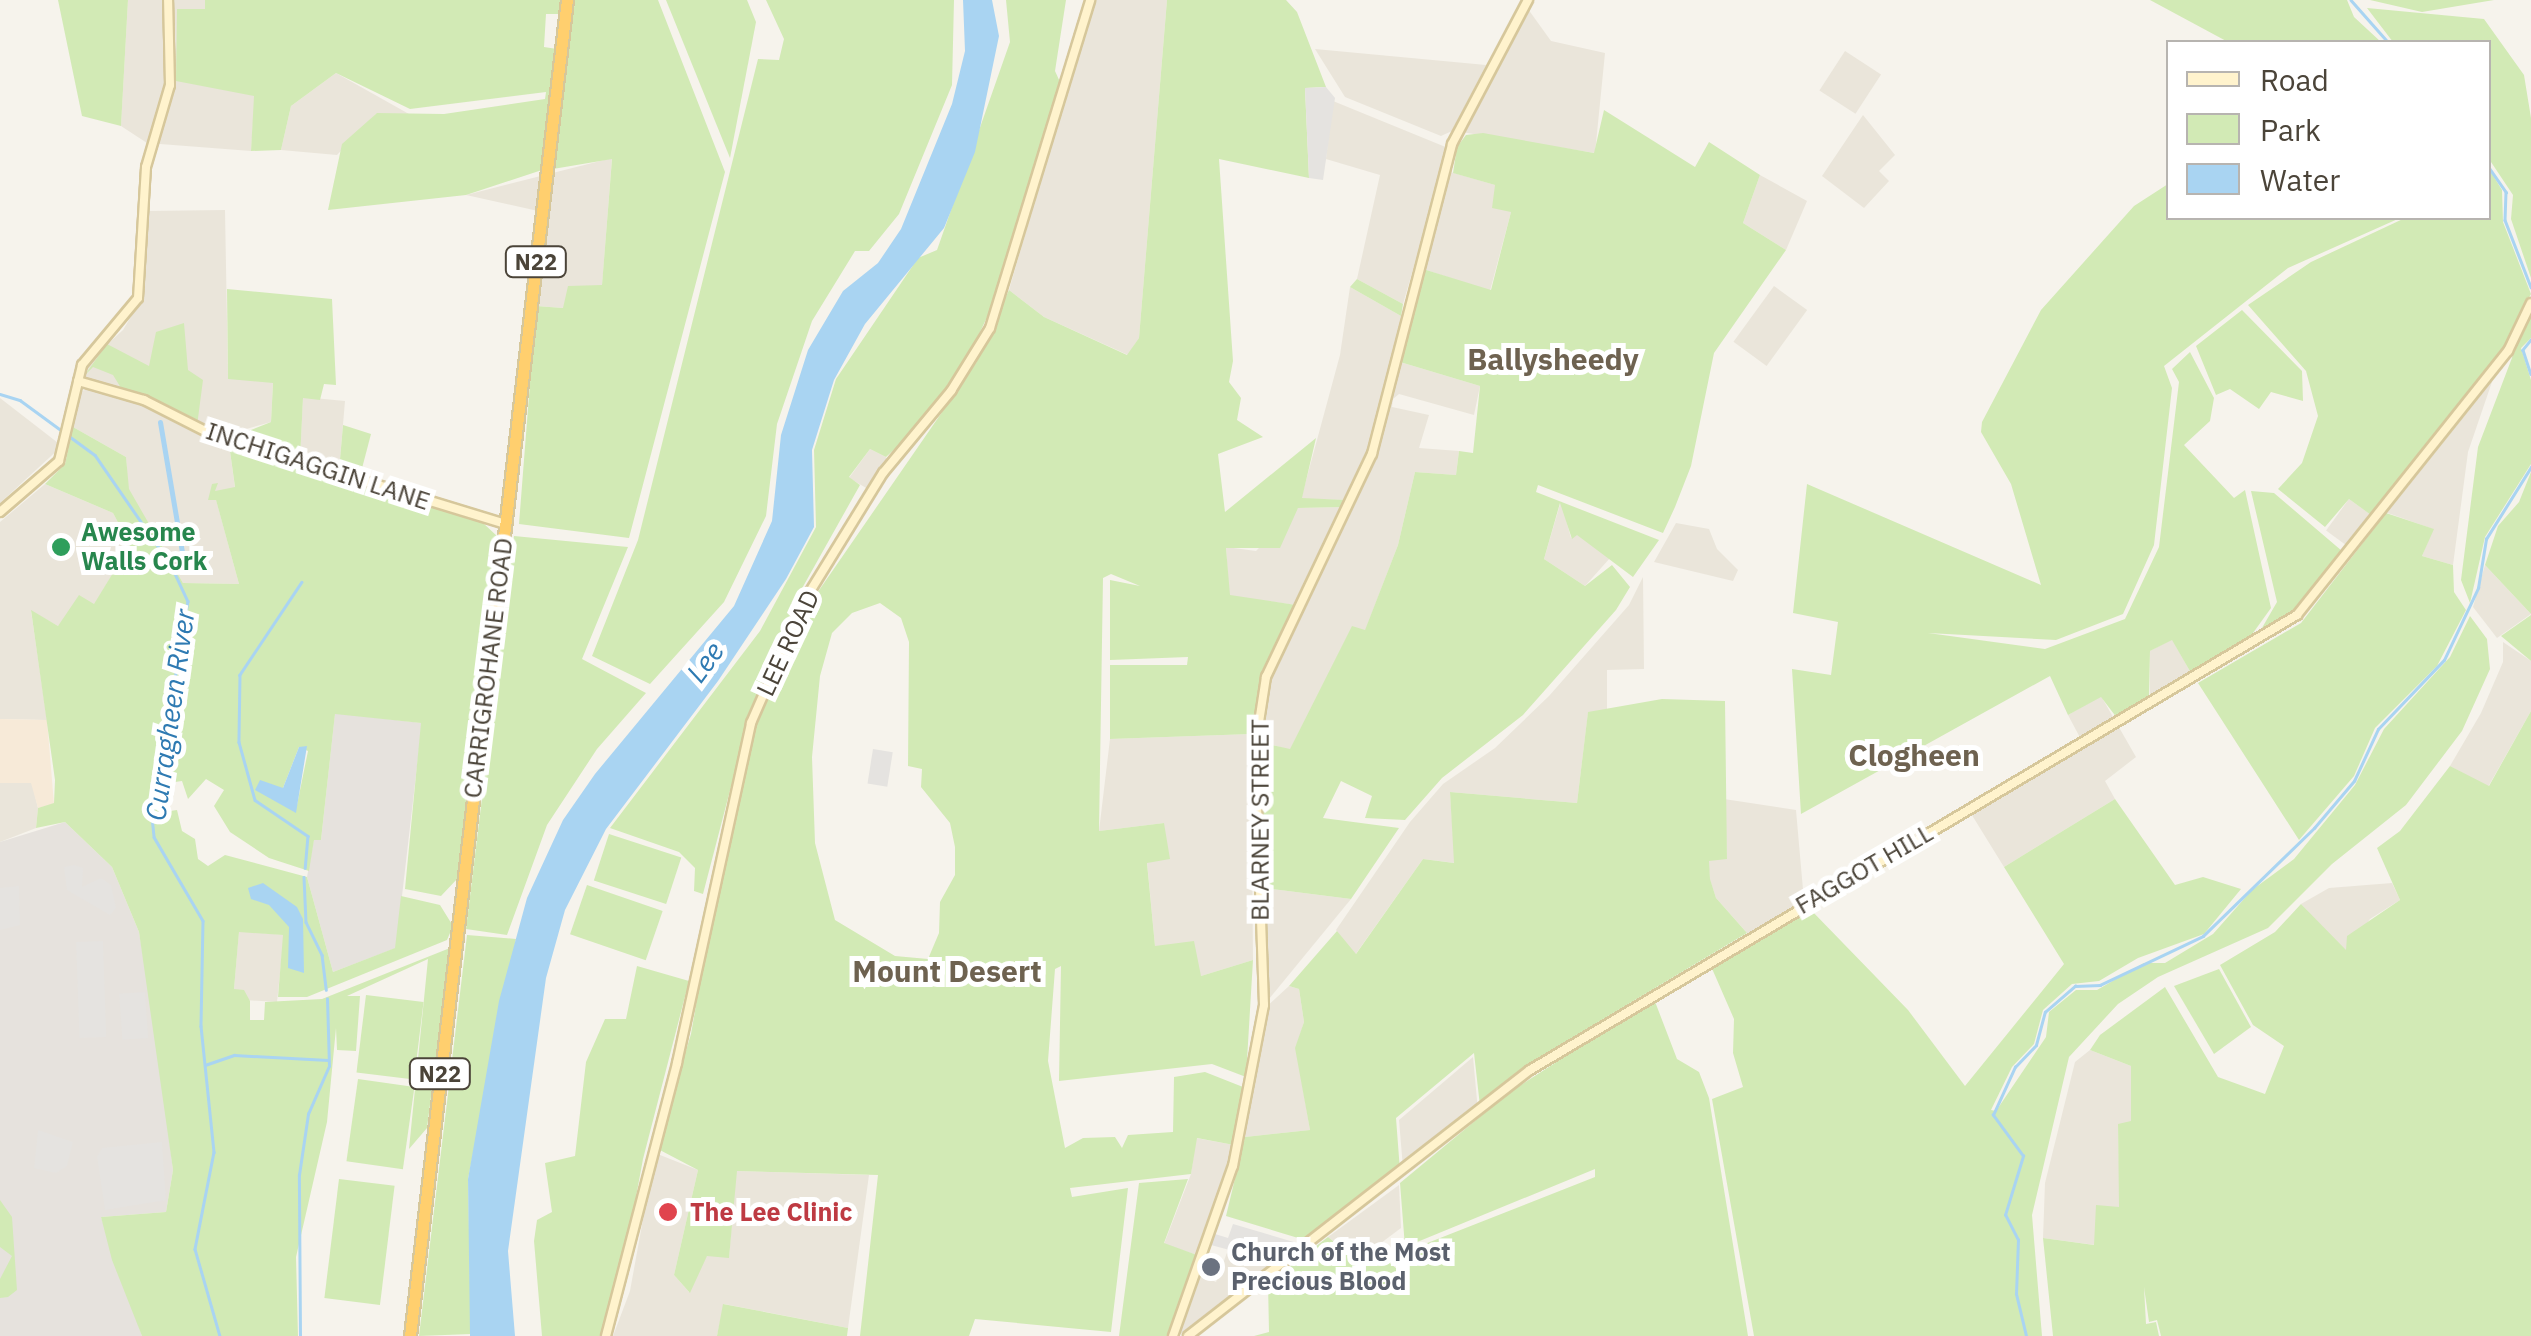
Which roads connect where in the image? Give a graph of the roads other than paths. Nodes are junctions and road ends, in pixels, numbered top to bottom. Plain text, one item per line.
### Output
1 (168, 0) edge
2 (567, 0) edge
3 (1090, 0) edge
4 (1528, 0) edge
5 (2531, 302) edge
6 (78, 381) junction
7 (0, 512) edge
8 (505, 524) junction
9 (410, 1336) edge
10 (606, 1336) edge
11 (1173, 1336) edge
12 (1188, 1336) edge

1 - 6 street
2 - 8 highway, CARRIGROHANE ROAD / N22
3 - 10 street, LEE ROAD
4 - 11 street, BLARNEY STREET
5 - 12 street, FAGGOT HILL
6 - 7 street
6 - 8 street, INCHIGAGGIN LANE
8 - 9 highway, CARRIGROHANE ROAD / N22

